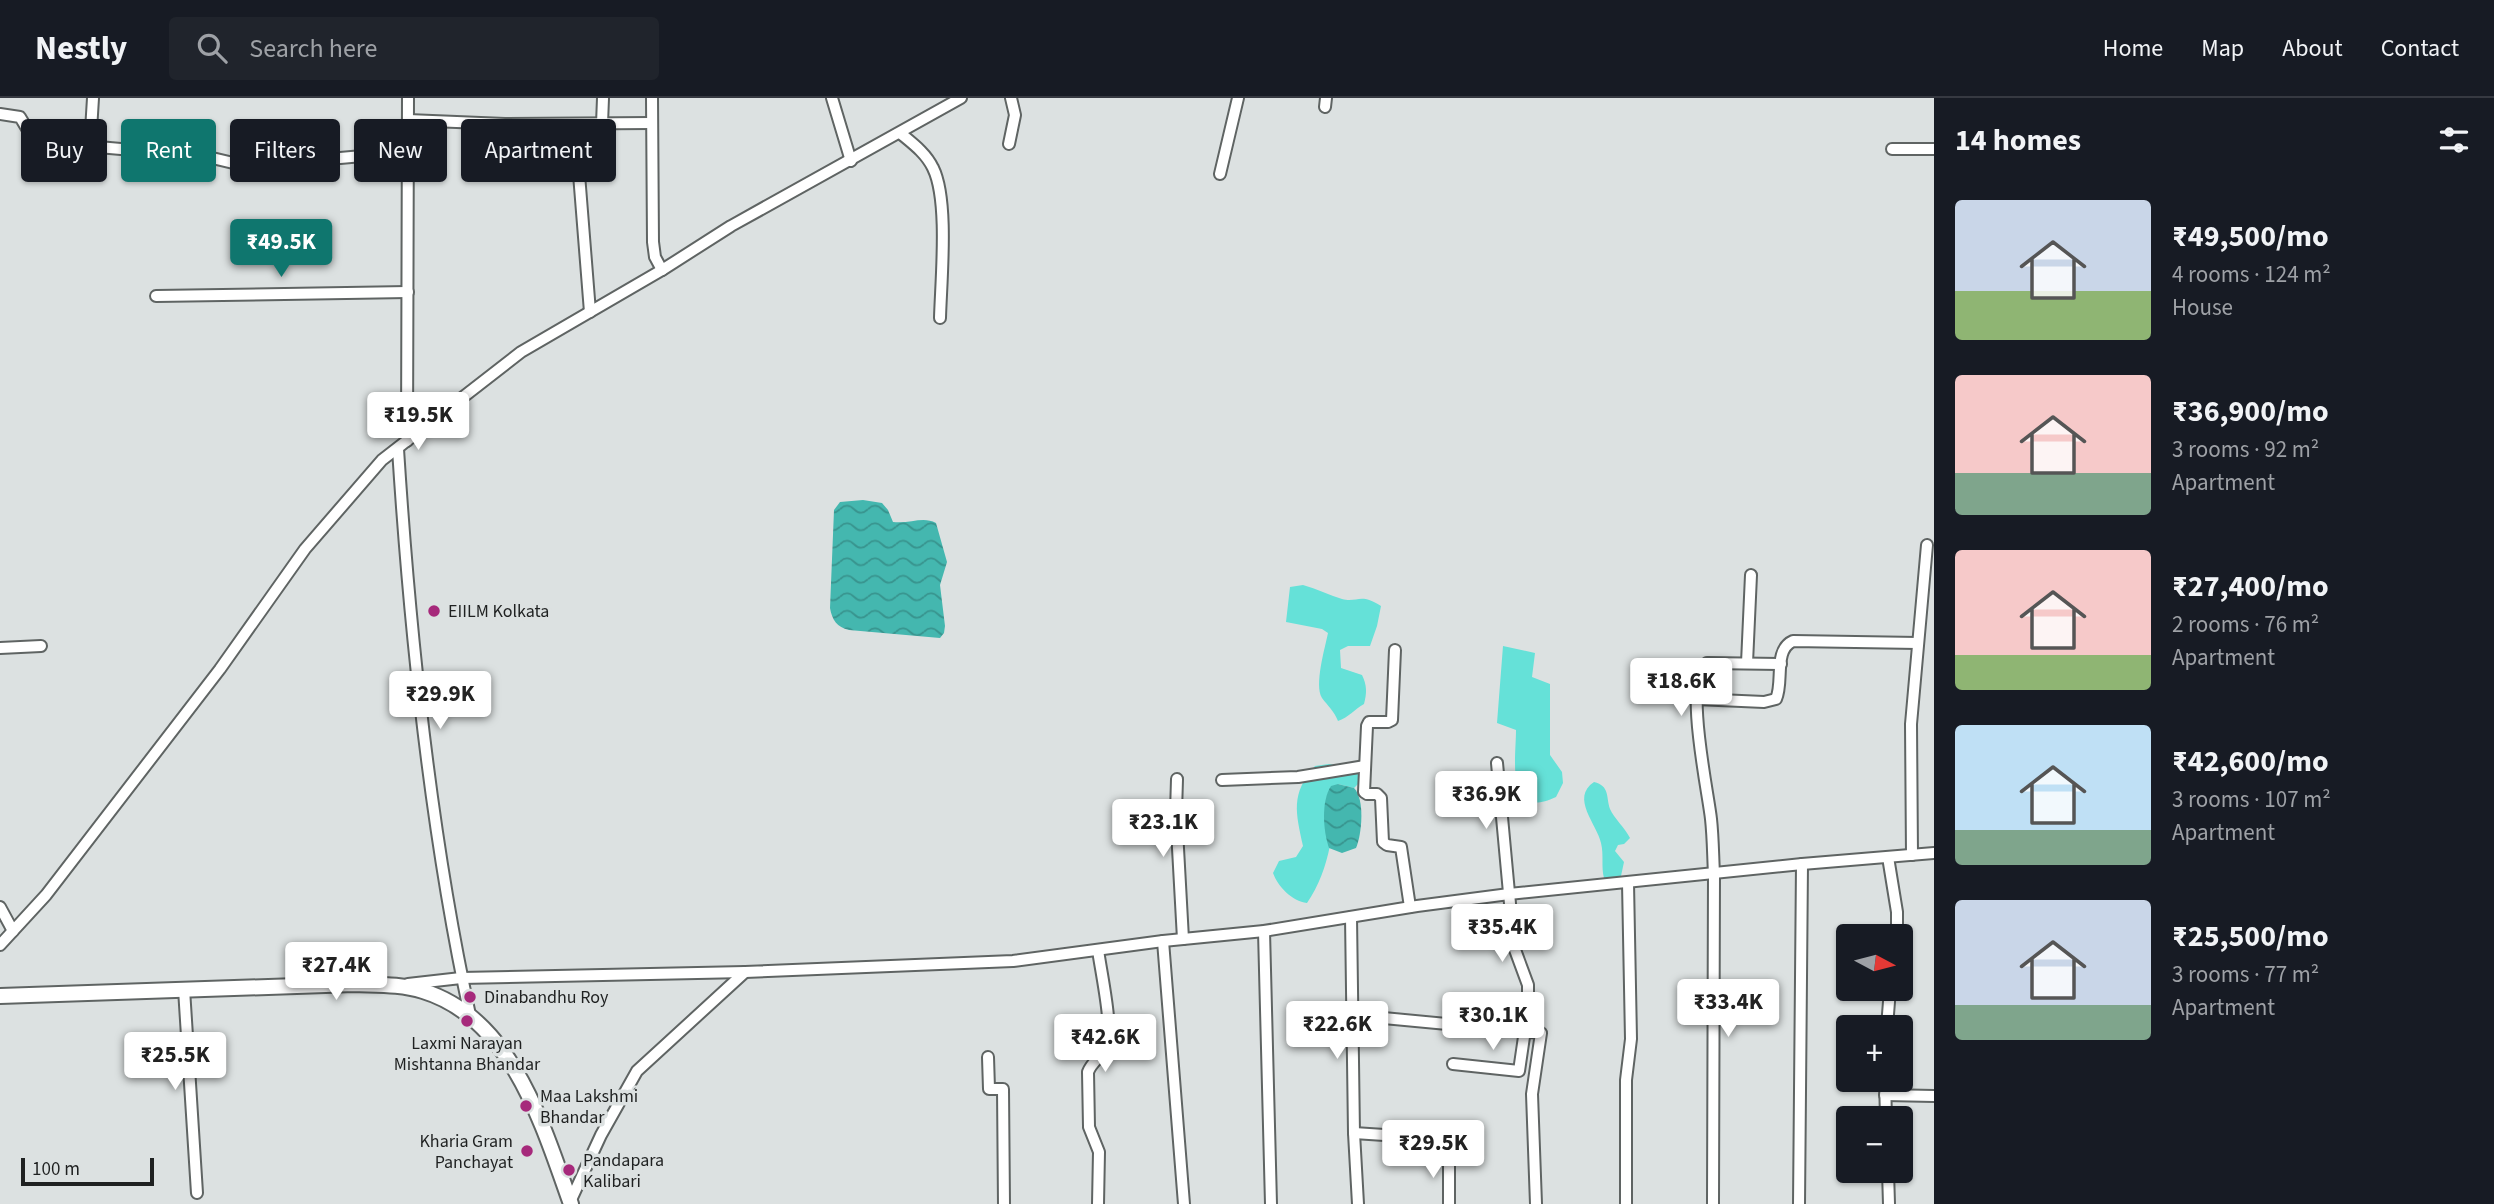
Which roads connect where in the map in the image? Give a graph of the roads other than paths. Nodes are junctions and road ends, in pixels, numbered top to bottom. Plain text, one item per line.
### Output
1 (93, 98) edge
2 (408, 98) edge
3 (603, 98) edge
4 (652, 98) edge
5 (832, 98) edge
6 (961, 98) edge
7 (1011, 98) edge
8 (1238, 98) edge
9 (0, 114) edge
10 (21, 119) edge
11 (92, 119) edge
12 (408, 119) edge
13 (602, 119) edge
14 (652, 123) junction
15 (616, 124) edge
16 (900, 133) junction
17 (1009, 144) dead end
18 (107, 148) edge
19 (1892, 149) dead end
20 (1934, 149) edge
21 (354, 157) edge
22 (851, 160) junction
23 (1220, 174) dead end
24 (407, 182) edge
25 (580, 182) edge
26 (662, 270) junction
27 (408, 292) junction
28 (156, 296) dead end
29 (590, 312) junction
30 (940, 314) dead end
31 (407, 441) junction
32 (398, 449) junction
33 (1927, 545) dead end
34 (1751, 575) dead end
35 (1917, 643) junction
36 (41, 646) dead end
37 (0, 648) edge
38 (1395, 650) dead end
39 (1747, 663) junction
40 (1781, 664) junction
41 (1696, 699) junction
42 (1497, 763) dead end
43 (1365, 766) junction
44 (1177, 779) dead end
45 (1222, 780) dead end
46 (1934, 853) edge
47 (1912, 855) junction
48 (1888, 857) junction
49 (1802, 864) junction
50 (1714, 874) junction
51 (1628, 883) junction
52 (1509, 894) junction
53 (0, 907) edge
54 (1410, 907) junction
55 (1351, 917) junction
56 (1897, 924) edge
57 (13, 931) junction
58 (1264, 931) junction
59 (1183, 939) junction
60 (1163, 941) junction
61 (0, 945) edge
62 (1098, 950) junction
63 (745, 972) junction
64 (461, 978) junction
65 (396, 985) junction
66 (184, 989) junction
67 (0, 996) edge
68 (470, 1015) junction
69 (1352, 1015) junction
70 (1526, 1030) junction
71 (988, 1057) dead end
72 (1453, 1064) dead end
73 (1885, 1095) joint
74 (1934, 1096) edge
75 (1885, 1106) edge
76 (1354, 1132) junction
77 (1888, 1183) edge
78 (197, 1193) dead end
79 (571, 1203) edge
80 (1004, 1204) edge
81 (1098, 1204) edge
82 (1184, 1204) edge
83 (1271, 1204) edge
84 (1358, 1204) edge
85 (1449, 1204) edge
86 (1536, 1204) edge
87 (1626, 1204) edge
88 (1713, 1204) edge
89 (1799, 1204) edge
90 (1889, 1204) edge

1 - 11 street
2 - 12 street
3 - 13 street
4 - 14 street
5 - 22 street
6 - 16 street
7 - 17 street
8 - 23 street
9 - 10 street
14 - 15 street
14 - 26 street
16 - 22 street
16 - 30 street
18 - 21 street
19 - 20 street
22 - 26 street
24 - 27 street
25 - 29 street
26 - 29 street
27 - 28 street
27 - 31 street
29 - 31 street
31 - 32 street
32 - 57 street
32 - 64 street
33 - 35 street
34 - 39 street
35 - 40 street
35 - 47 street
36 - 37 street
38 - 43 street
39 - 40 street
39 - 41 street
40 - 41 street
41 - 50 street
42 - 52 street
43 - 45 street
43 - 54 street
44 - 59 street
46 - 47 street
47 - 48 street
48 - 49 street
48 - 56 street
49 - 50 street
49 - 89 street
50 - 51 street
50 - 88 street
51 - 52 street
51 - 87 street
52 - 54 street
52 - 70 street
53 - 57 street
54 - 55 street
55 - 58 street
55 - 69 street
57 - 61 street
58 - 59 street
58 - 83 street
59 - 60 street
60 - 62 street
60 - 82 street
62 - 63 street
62 - 81 street
63 - 64 street
63 - 79 street
64 - 65 street
64 - 68 street
65 - 66 main road
65 - 68 main road
66 - 67 main road
66 - 78 street
68 - 79 main road
69 - 70 street
69 - 76 street
70 - 72 street
70 - 86 street
71 - 80 street
73 - 74 street
73 - 75 street
76 - 84 street
76 - 85 street
77 - 90 street

